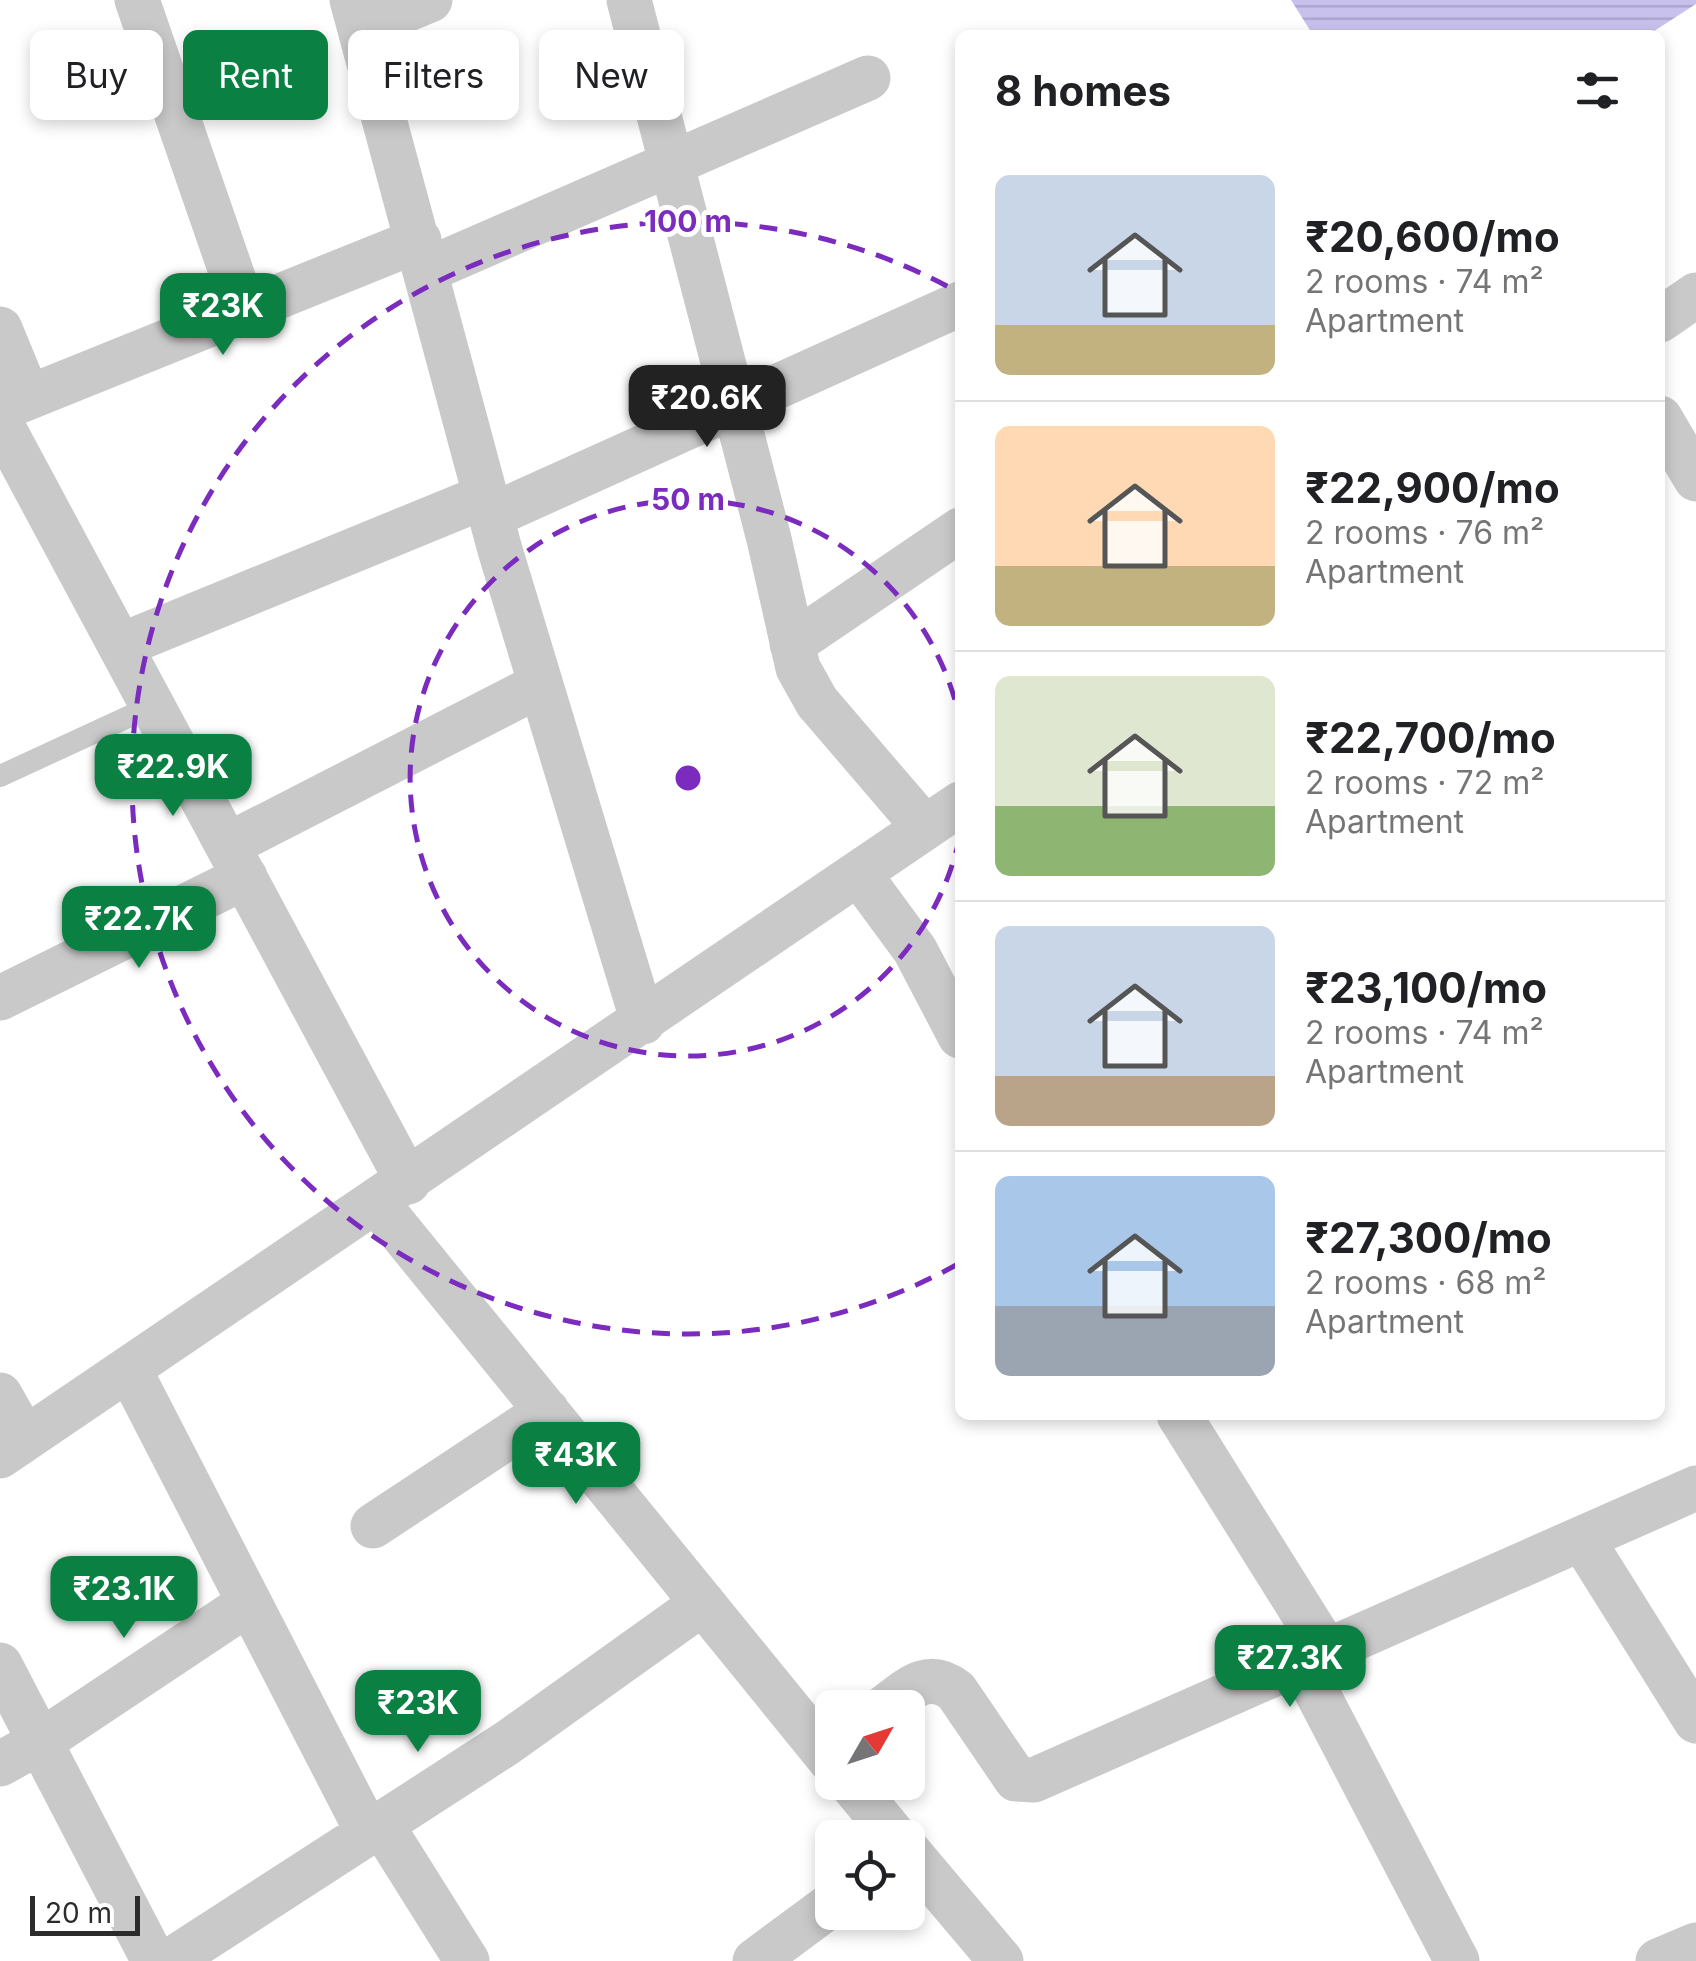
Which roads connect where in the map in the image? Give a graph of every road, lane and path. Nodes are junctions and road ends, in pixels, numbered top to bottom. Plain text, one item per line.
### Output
1 (136, 0) edge
2 (430, 0) edge
3 (629, 0) edge
4 (356, 14) edge
5 (868, 78) dead end
6 (671, 165) junction
7 (423, 255) junction
8 (1696, 295) edge
9 (955, 306) edge
10 (244, 309) junction
11 (1665, 317) edge
12 (0, 329) edge
13 (733, 403) junction
14 (9, 409) edge
15 (1665, 426) edge
16 (1696, 479) edge
17 (489, 506) junction
18 (955, 533) edge
19 (792, 644) junction
20 (122, 645) junction
21 (540, 685) junction
22 (154, 704) junction
23 (0, 776) edge
24 (943, 816) edge
25 (236, 861) junction
26 (858, 874) junction
27 (0, 998) edge
28 (643, 1022) junction
29 (955, 1027) edge
30 (393, 1193) junction
31 (130, 1369) junction
32 (0, 1395) edge
33 (546, 1411) junction
34 (1183, 1420) edge
35 (13, 1448) edge
36 (1696, 1488) edge
37 (373, 1526) dead end
38 (1582, 1539) junction
39 (250, 1602) junction
40 (703, 1603) junction
41 (1315, 1658) junction
42 (0, 1665) edge
43 (908, 1690) edge
44 (1696, 1721) edge
45 (815, 1736) edge
46 (40, 1742) junction
47 (0, 1764) edge
48 (866, 1800) edge
49 (882, 1820) edge
50 (374, 1828) junction
51 (925, 1871) edge
52 (815, 1916) edge
53 (1696, 1944) edge
54 (154, 1961) edge
55 (171, 1961) edge
56 (468, 1961) edge
57 (754, 1961) edge
58 (1001, 1961) edge
59 (1457, 1961) edge
60 (1658, 1961) edge

1 - 10 street
2 - 4 street
3 - 6 street
4 - 7 street
5 - 6 street
6 - 7 street
6 - 13 street
7 - 10 street
7 - 17 street
8 - 11 street
9 - 13 street
10 - 14 street
12 - 14 street
13 - 17 street
13 - 19 street
14 - 20 street
15 - 16 street
17 - 20 street
17 - 21 street
18 - 19 street
19 - 24 street
20 - 22 street
21 - 25 street
21 - 28 street
22 - 23 lane
22 - 25 street
24 - 26 street
25 - 27 street
25 - 30 street
26 - 28 street
26 - 29 street
28 - 30 street
30 - 31 street
30 - 33 street
31 - 35 street
31 - 39 street
32 - 35 street
33 - 37 street
33 - 40 street
34 - 41 street
36 - 38 street
38 - 41 street
38 - 44 street
39 - 46 street
39 - 50 street
40 - 45 street
40 - 50 street
41 - 43 street
41 - 59 street
42 - 46 street
46 - 47 street
46 - 54 street
48 - 49 street
50 - 55 street
50 - 56 street
51 - 58 street
52 - 57 street
53 - 60 street

